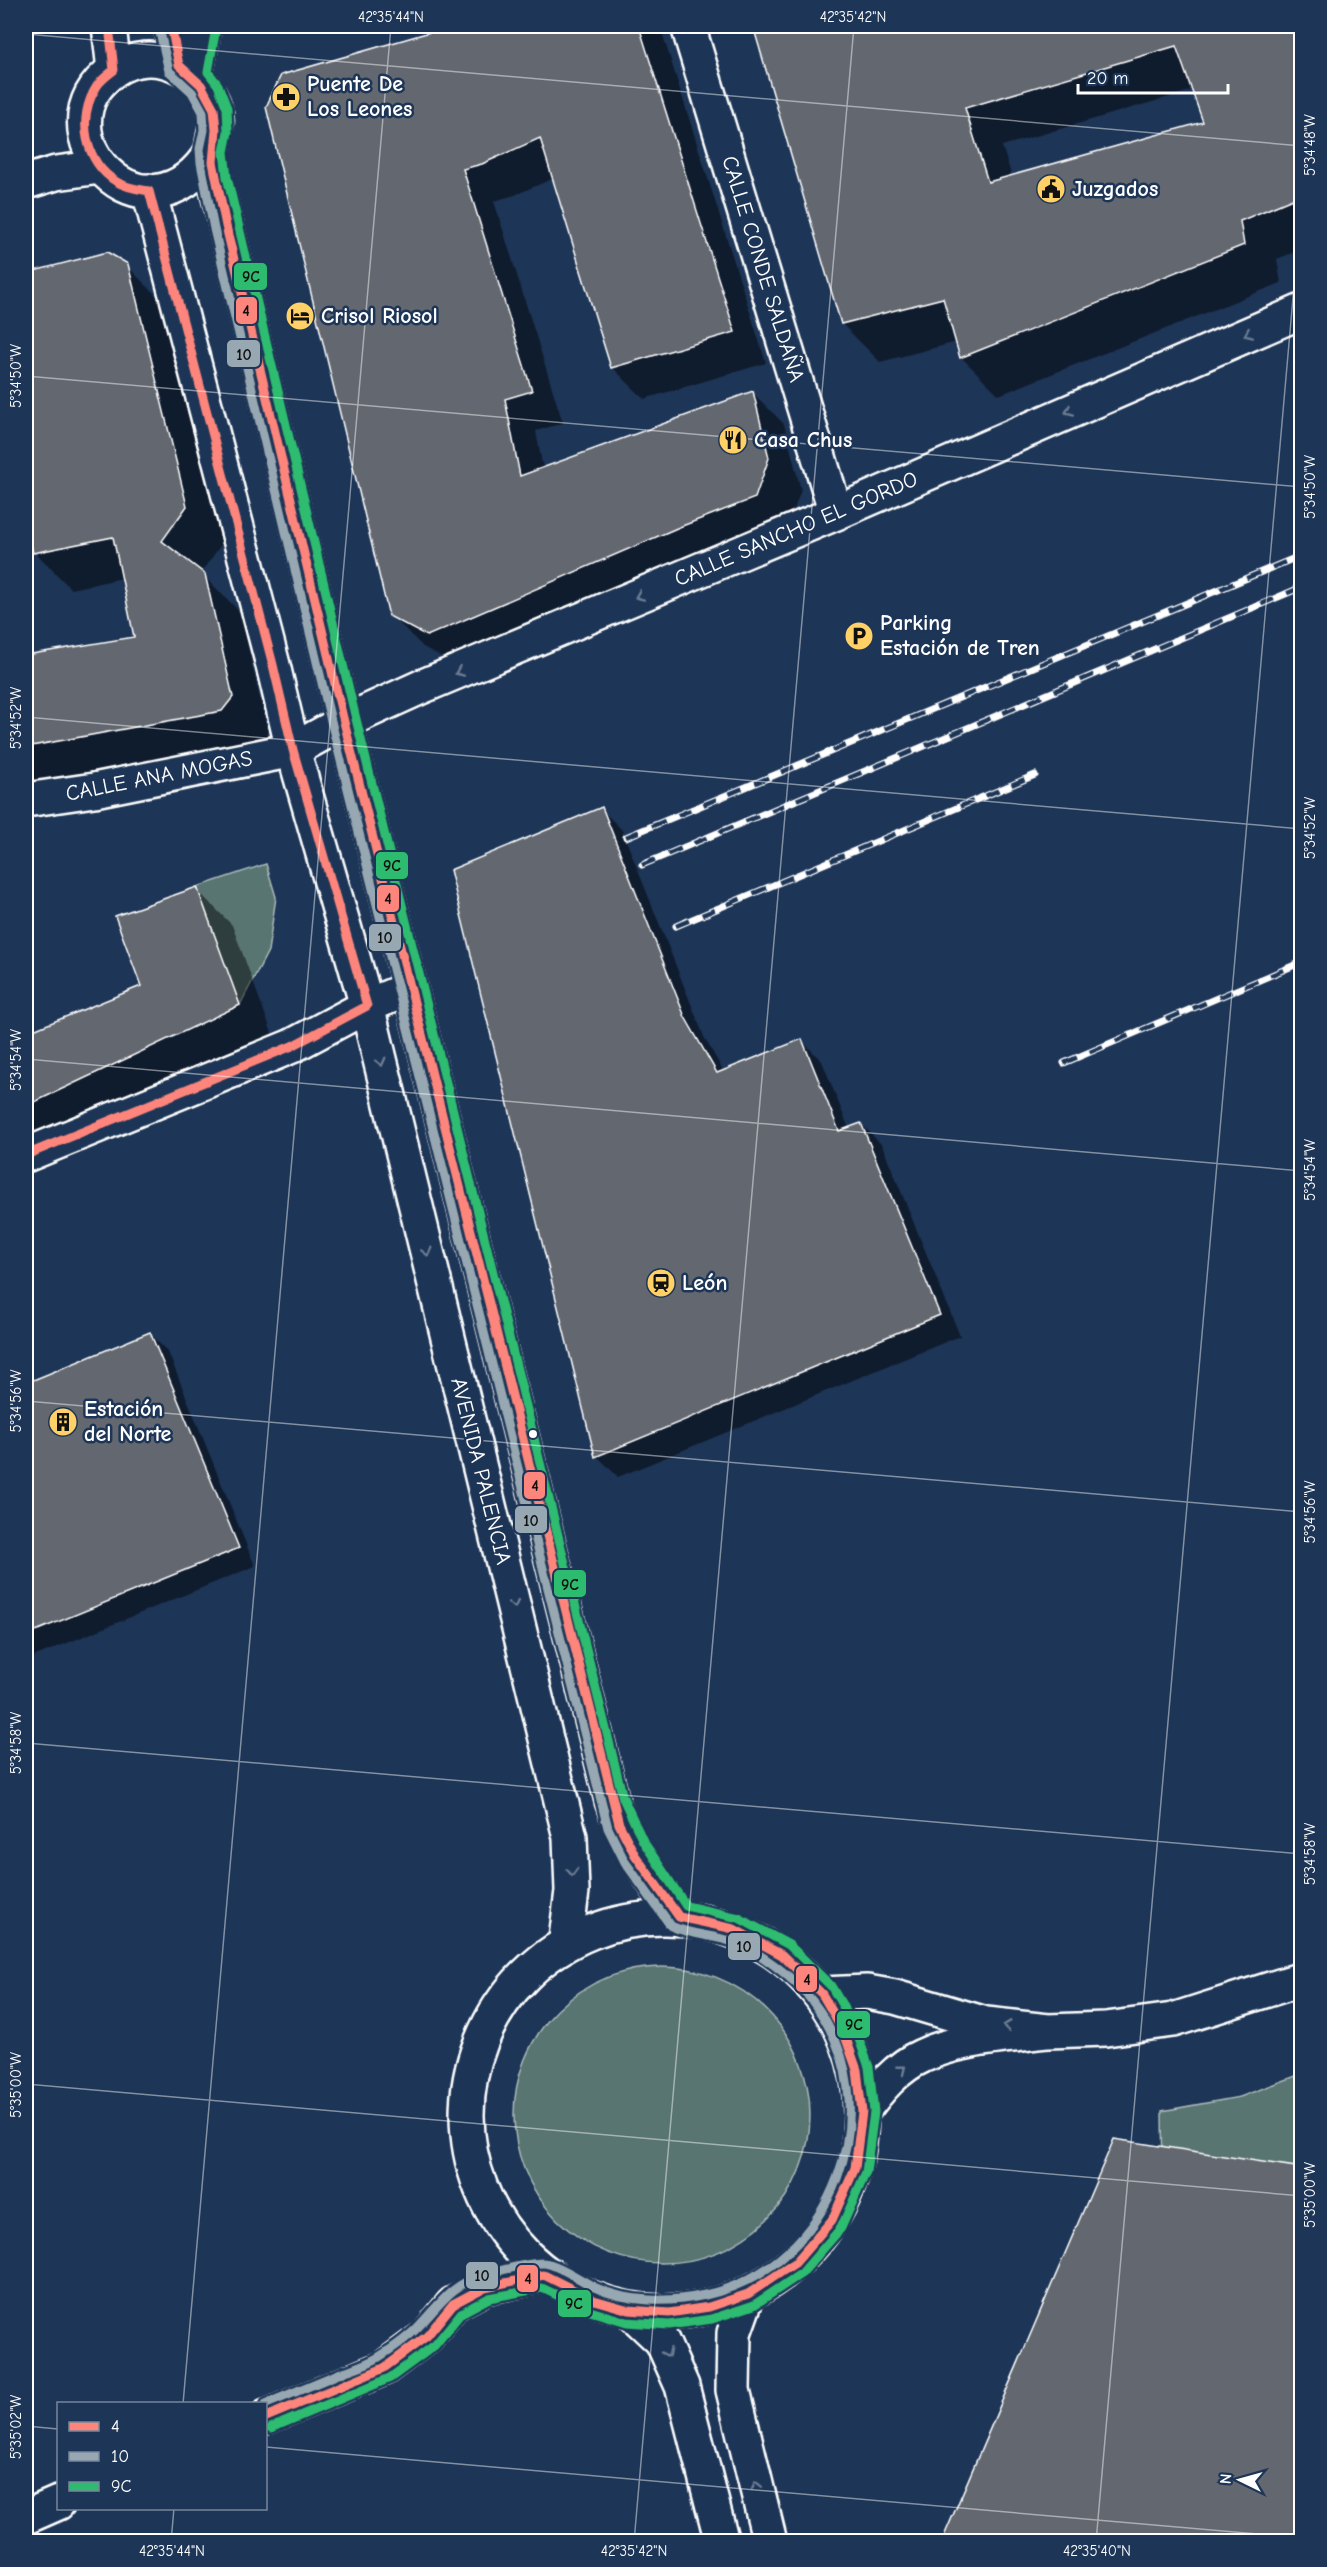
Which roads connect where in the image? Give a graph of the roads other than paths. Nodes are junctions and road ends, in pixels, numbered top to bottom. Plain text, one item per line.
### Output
1 (109, 26) edge
2 (171, 26) edge
3 (204, 26) edge
4 (688, 26) edge
5 (114, 70) junction
6 (187, 70) junction
7 (212, 151) junction
8 (100, 167) junction
9 (26, 182) edge
10 (149, 191) junction
11 (1302, 311) edge
12 (836, 513) junction
13 (344, 723) junction
14 (293, 750) junction
15 (26, 800) edge
16 (410, 988) junction
17 (367, 1006) junction
18 (26, 1155) edge
19 (679, 1917) junction
20 (566, 1939) junction
21 (1302, 1979) edge
22 (822, 1994) junction
23 (1048, 2031) junction
24 (862, 2112) junction
25 (544, 2275) junction
26 (748, 2294) junction
27 (629, 2310) junction
28 (267, 2417) edge
29 (57, 2503) edge
30 (26, 2517) edge
31 (722, 2541) edge
32 (770, 2541) edge

1 - 5 main road
2 - 6 main road
3 - 6 main road
4 - 12 main road, CALLE CONDE SALDAÑA
5 - 6 main road
5 - 8 main road
6 - 7 main road
7 - 10 main road
7 - 13 main road
8 - 9 main road
8 - 10 main road
10 - 14 main road
11 -> 12 main road, CALLE SANCHO EL GORDO
12 -> 13 main road, CALLE SANCHO EL GORDO
13 - 14 main road, CALLE SANCHO EL GORDO
13 - 16 main road
14 - 15 main road, CALLE ANA MOGAS
14 - 17 main road, AVENIDA PALENCIA
16 - 17 main road
16 - 19 main road
17 - 18 main road
17 -> 20 main road, AVENIDA PALENCIA
19 - 20 main road
19 - 22 main road
20 - 25 main road
21 - 23 main road
23 -> 22 main road
22 - 24 main road
24 -> 23 main road
24 - 26 main road
25 - 27 main road
25 - 28 main road
26 - 27 main road
32 -> 26 main road
27 -> 31 main road
29 - 30 main road

